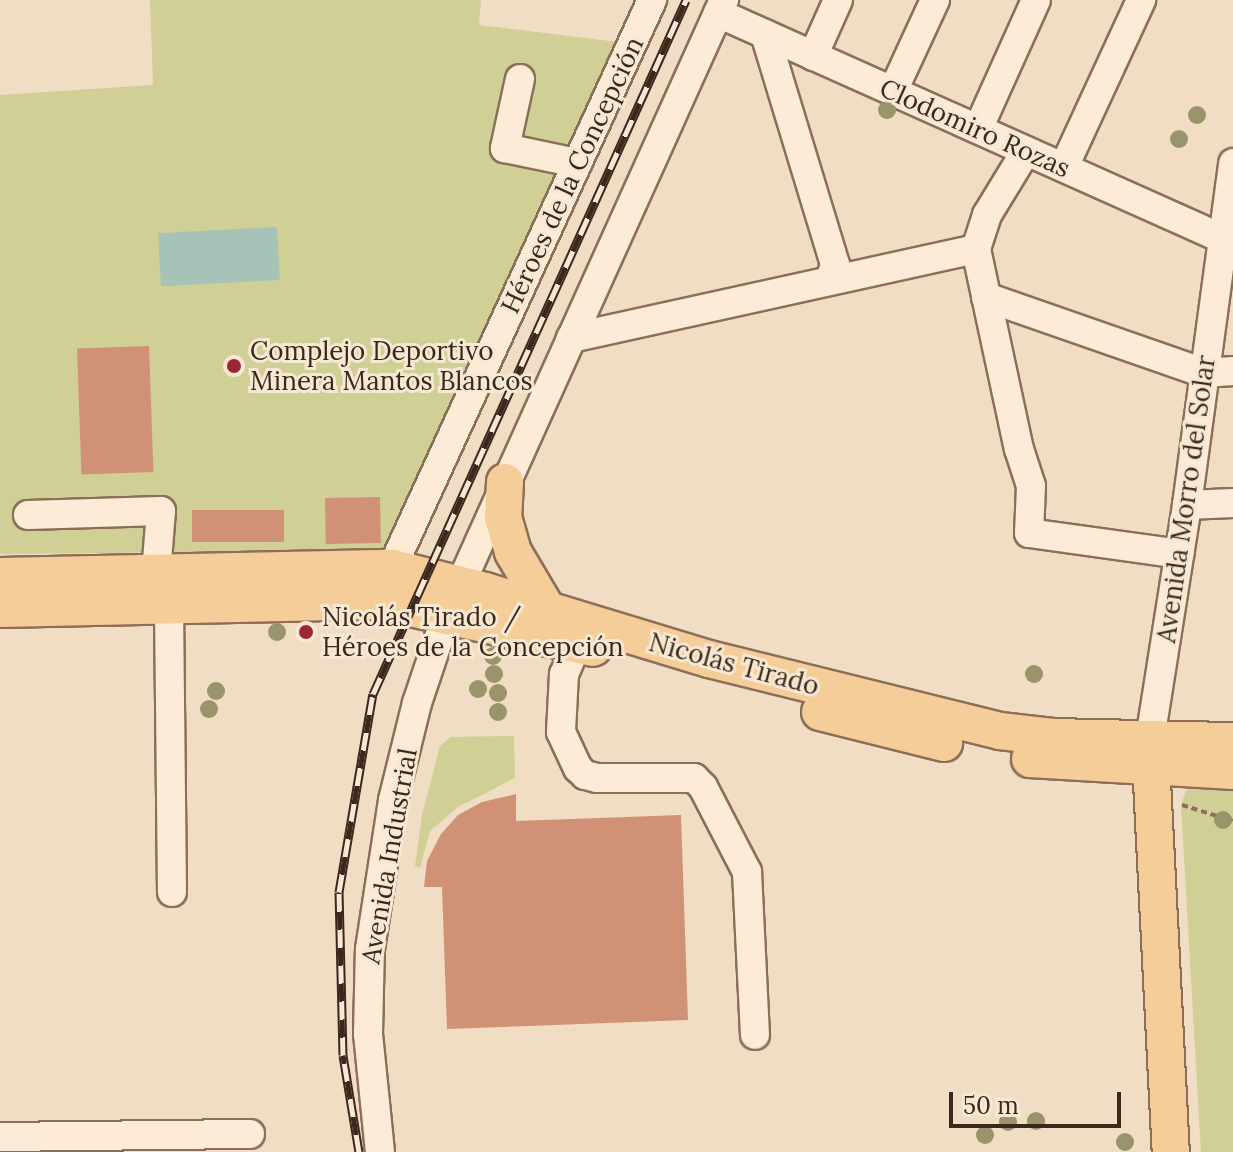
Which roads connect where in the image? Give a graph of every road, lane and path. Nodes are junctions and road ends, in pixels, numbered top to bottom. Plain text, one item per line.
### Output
1 (652, 0) edge
2 (838, 0) edge
3 (935, 0) edge
4 (1036, 0) edge
5 (1141, 0) edge
6 (721, 6) edge
7 (765, 34) junction
8 (813, 56) junction
9 (520, 79) dead end
10 (893, 91) junction
11 (978, 129) junction
12 (1026, 151) junction
13 (577, 163) junction
14 (1233, 163) edge
15 (1064, 167) junction
16 (1227, 238) edge
17 (976, 249) junction
18 (830, 280) junction
19 (986, 297) junction
20 (571, 338) junction
21 (1233, 371) edge
22 (1204, 373) junction
23 (505, 482) junction
24 (1233, 503) edge
25 (1187, 505) junction
26 (28, 515) dead end
27 (1180, 554) junction
28 (392, 568) junction
29 (0, 576) edge
30 (162, 589) junction
31 (454, 599) junction
32 (0, 609) edge
33 (548, 611) junction
34 (577, 644) junction
35 (1233, 741) edge
36 (1151, 767) junction
37 (1233, 771) edge
38 (1233, 821) edge
39 (172, 892) dead end
40 (755, 1035) dead end
41 (250, 1134) dead end
42 (0, 1137) edge
43 (380, 1152) edge
44 (1171, 1152) edge

1 - 13 street, Héroes de la Concepción
2 - 8 street
3 - 10 street
4 - 11 street
5 - 15 street
6 - 7 street, Clodomiro Rozas
6 - 20 street
7 - 8 street, Clodomiro Rozas
7 - 18 street
8 - 10 street, Clodomiro Rozas
9 - 13 street
10 - 11 street, Clodomiro Rozas
11 - 12 street, Clodomiro Rozas
12 - 15 street, Clodomiro Rozas
12 - 17 street
13 - 28 street, Héroes de la Concepción
14 - 16 street, Avenida Morro del Solar
15 - 16 street, Clodomiro Rozas
16 - 22 street, Avenida Morro del Solar
17 - 18 street
17 - 19 street
18 - 20 street
19 - 22 street
19 - 27 street
20 - 23 street
21 - 22 street
22 - 25 street, Avenida Morro del Solar
23 - 31 street, Avenida Industrial
23 - 33 main road
24 - 25 street
25 - 27 street, Avenida Morro del Solar
26 - 30 street
27 - 36 street, Avenida Morro del Solar
28 - 30 main road, Nicolás Tirado
28 - 31 main road, Nicolás Tirado
29 - 30 main road, Nicolás Tirado
30 - 31 main road, Nicolás Tirado
30 - 32 main road, Nicolás Tirado
30 - 39 street
31 - 33 main road, Nicolás Tirado
31 - 34 main road, Nicolás Tirado
31 - 43 street, Avenida Industrial
33 - 36 main road, Nicolás Tirado
34 - 36 main road, Nicolás Tirado
34 - 40 street
35 - 36 main road, Nicolás Tirado
36 - 37 main road, Nicolás Tirado
36 - 38 path
36 - 44 main road
41 - 42 street

